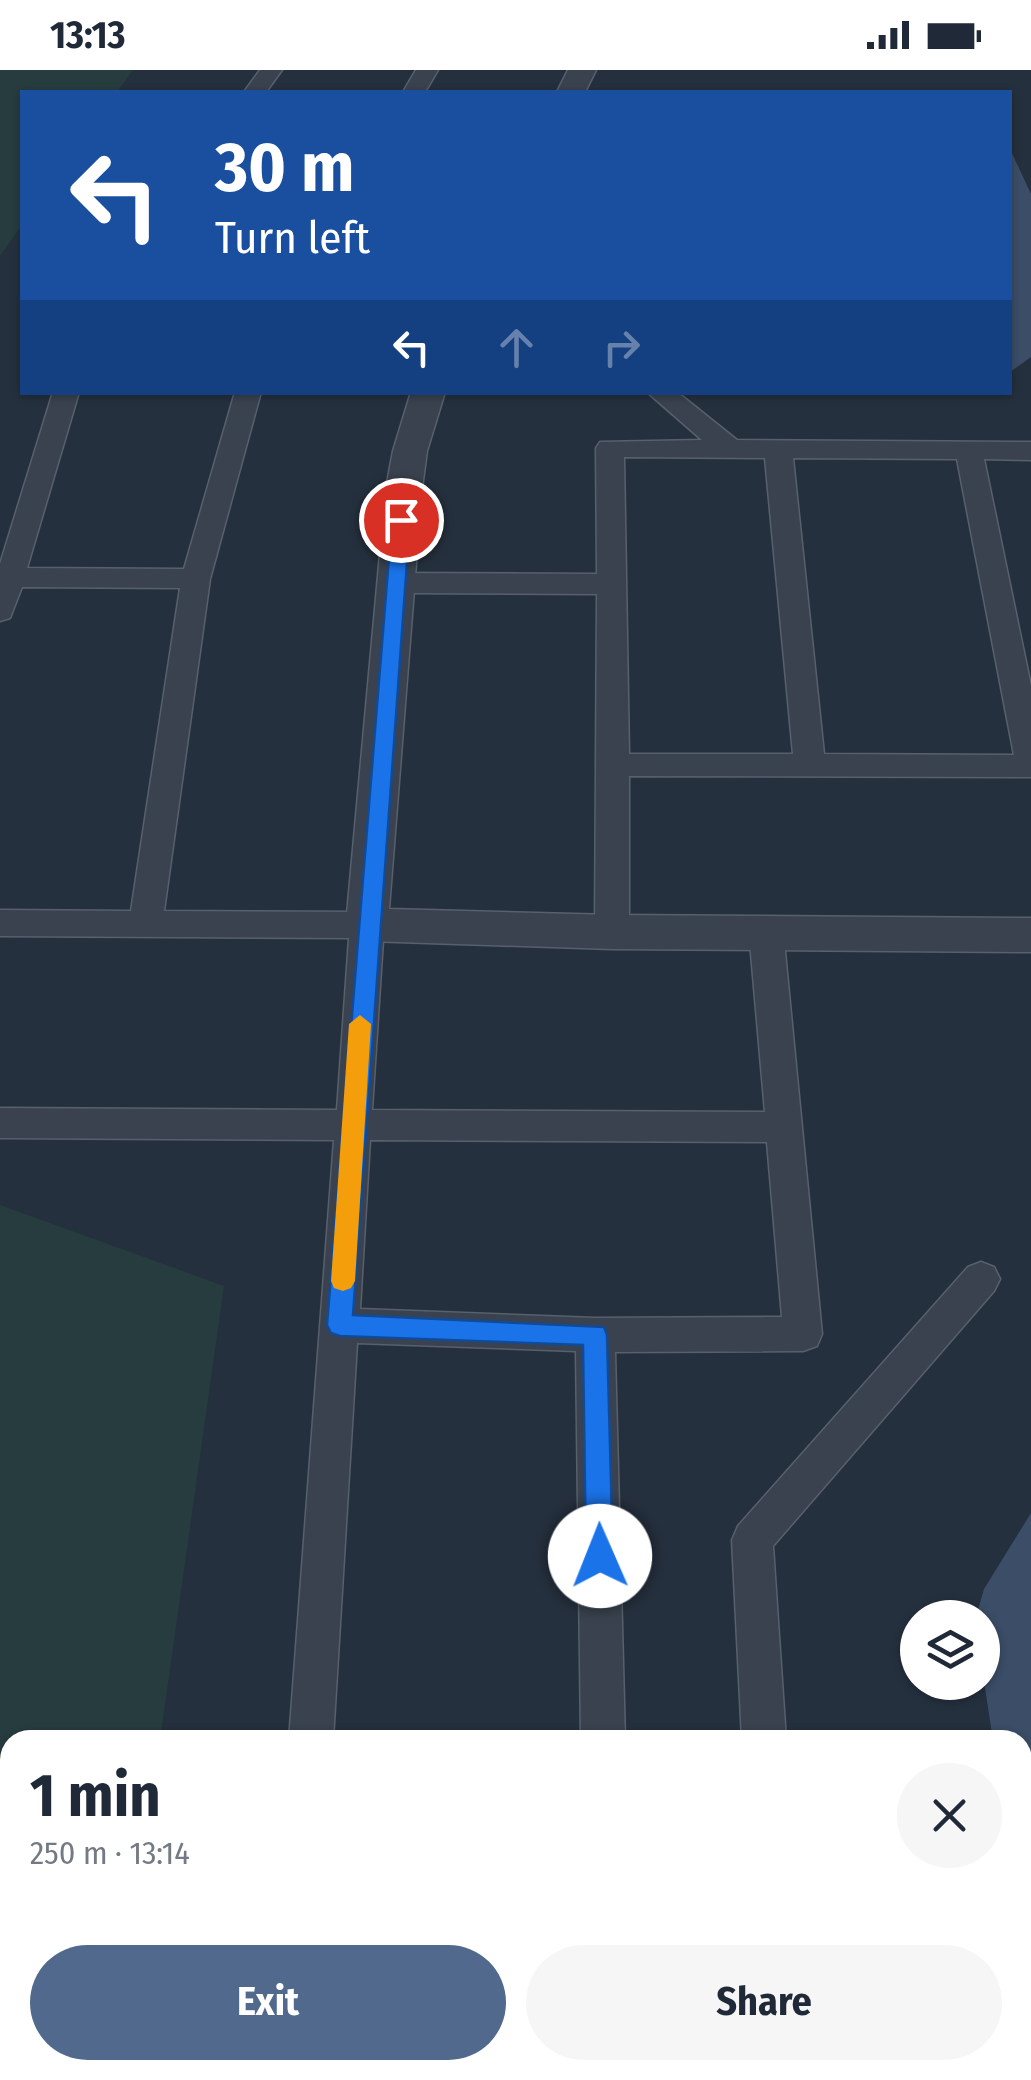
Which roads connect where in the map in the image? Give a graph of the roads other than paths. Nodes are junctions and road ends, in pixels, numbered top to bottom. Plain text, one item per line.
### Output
1 (65, 395) edge
2 (247, 395) edge
3 (427, 395) edge
4 (664, 395) edge
5 (729, 448) junction
6 (778, 449) junction
7 (968, 450) junction
8 (1031, 451) edge
9 (8, 577) junction
10 (196, 579) junction
11 (394, 583) junction
12 (610, 584) junction
13 (0, 611) edge
14 (1031, 764) edge
15 (614, 765) junction
16 (810, 765) junction
17 (0, 923) edge
18 (146, 924) junction
19 (367, 925) junction
20 (766, 931) junction
21 (612, 932) junction
22 (1031, 935) edge
23 (354, 1122) junction
24 (0, 1123) edge
25 (784, 1127) junction
26 (981, 1279) dead end
27 (340, 1325) junction
28 (595, 1335) junction
29 (312, 1730) edge
30 (603, 1730) edge
31 (763, 1730) edge

1 - 9 street
2 - 10 street
3 - 11 street
4 - 5 street
5 - 6 street
5 - 12 street
6 - 7 street
6 - 16 street
7 - 8 street
7 - 14 street
9 - 10 street
9 - 13 street
10 - 18 street
11 - 12 street
11 - 19 street
12 - 15 street
14 - 16 street
15 - 16 street
15 - 21 street
17 - 18 street
18 - 19 street
19 - 21 street
19 - 23 street
20 - 21 street
20 - 22 street
20 - 25 street
23 - 24 street
23 - 25 street
23 - 27 street
25 - 28 street
26 - 31 street
27 - 28 street
27 - 29 street
28 - 30 street

